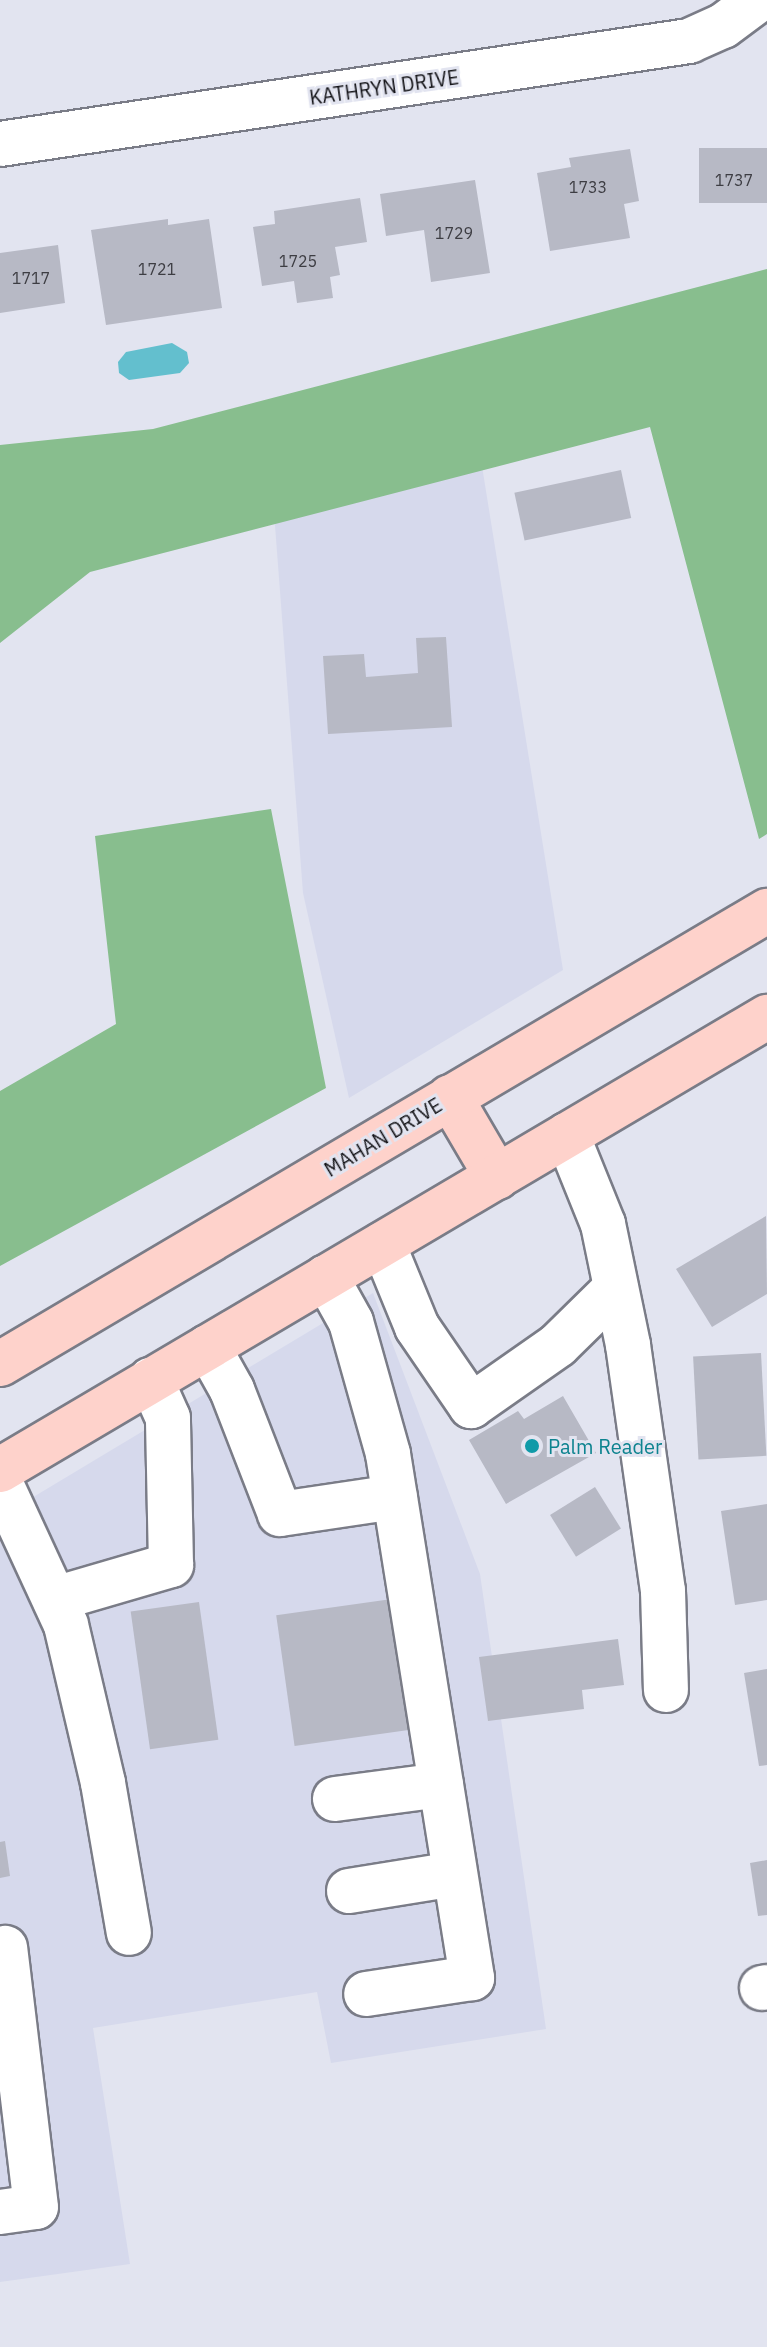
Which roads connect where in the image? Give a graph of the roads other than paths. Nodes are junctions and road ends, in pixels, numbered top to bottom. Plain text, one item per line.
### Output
1 (758, 0) edge
2 (0, 144) edge
3 (767, 911) edge
4 (767, 1017) edge
5 (450, 1097) junction
6 (567, 1135) junction
7 (497, 1177) junction
8 (383, 1244) junction
9 (326, 1277) junction
10 (616, 1288) junction
11 (208, 1347) junction
12 (0, 1364) edge
13 (151, 1380) junction
14 (0, 1470) edge
15 (0, 1482) edge
16 (395, 1497) junction
17 (55, 1599) junction
18 (666, 1690) dead end
19 (441, 1785) junction
20 (335, 1799) dead end
21 (455, 1874) junction
22 (349, 1891) dead end
23 (129, 1933) dead end
24 (5, 1948) dead end
25 (366, 1994) dead end
26 (7, 2019) edge
27 (12, 2111) edge
28 (0, 2212) edge

1 - 2 street, KATHRYN DRIVE
3 - 5 main road, MAHAN DRIVE
4 - 6 main road
5 - 7 main road
5 - 12 main road, MAHAN DRIVE
6 - 7 main road
6 - 10 street
7 - 8 main road
8 - 9 main road
8 - 10 street
9 - 11 main road
9 - 16 street
10 - 18 street
11 - 13 main road
11 - 16 street
13 - 14 main road
13 - 17 street
15 - 17 street
16 - 19 street
17 - 23 street
19 - 20 street
19 - 21 street
21 - 22 street
21 - 25 street
24 - 26 street
26 - 27 street
27 - 28 street

